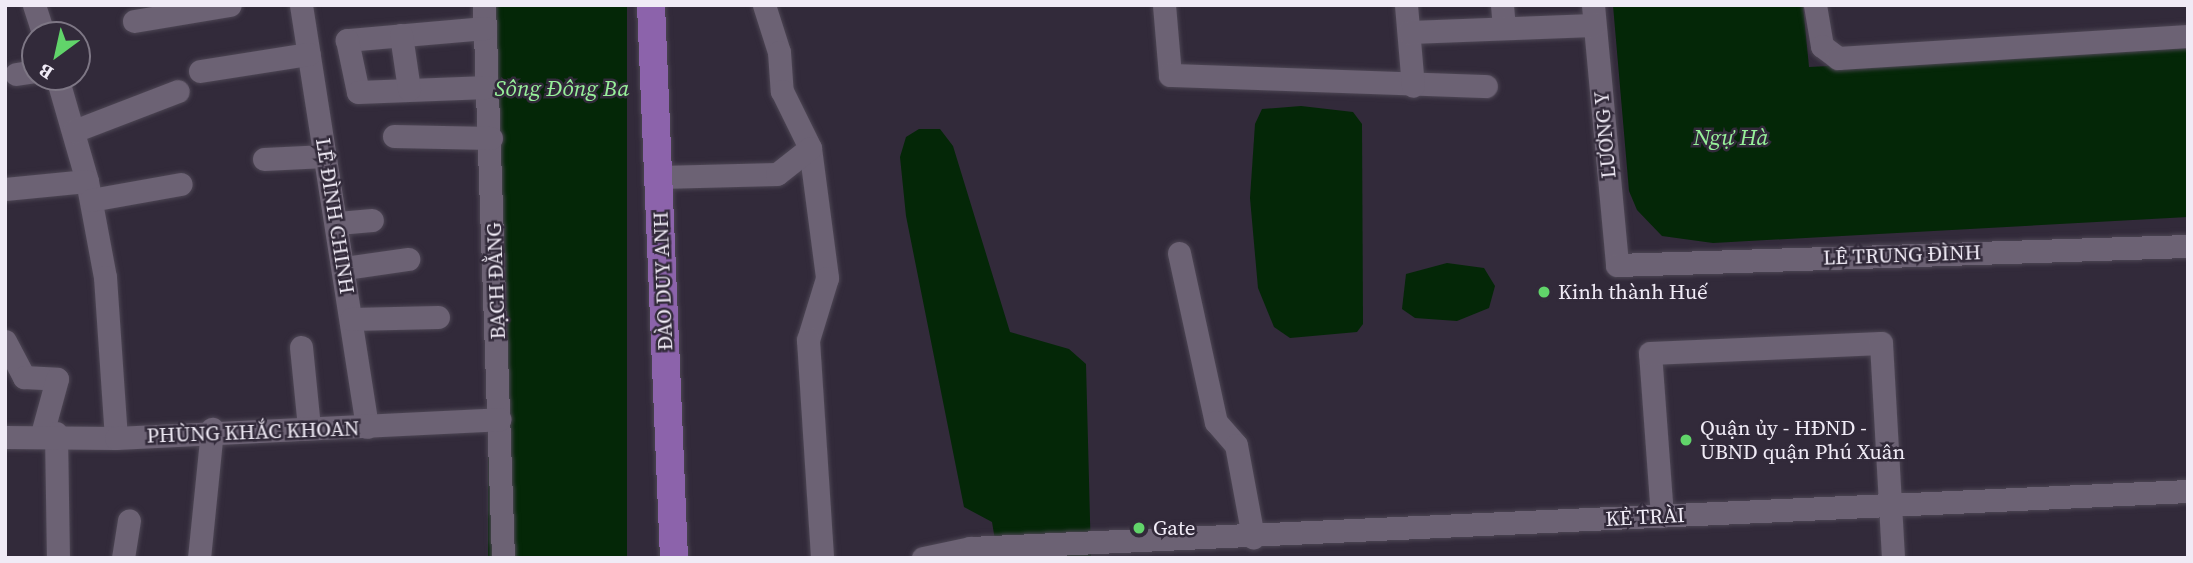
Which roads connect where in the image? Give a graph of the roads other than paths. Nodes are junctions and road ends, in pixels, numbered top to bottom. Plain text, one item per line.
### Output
1 (230, 5) edge
2 (301, 5) edge
3 (651, 5) edge
4 (764, 5) edge
5 (1164, 5) edge
6 (1406, 5) edge
7 (1815, 5) edge
8 (1594, 15) edge
9 (485, 16) edge
10 (1503, 16) edge
11 (134, 21) dead end
12 (1409, 32) junction
13 (401, 35) junction
14 (2188, 36) edge
15 (309, 54) junction
16 (200, 71) dead end
17 (1413, 86) junction
18 (1486, 86) dead end
19 (487, 87) junction
20 (409, 89) junction
21 (61, 91) edge
22 (178, 91) dead end
23 (74, 131) junction
24 (394, 136) dead end
25 (491, 138) junction
26 (810, 148) junction
27 (264, 159) dead end
28 (334, 166) junction
29 (660, 177) junction
30 (181, 184) dead end
31 (5, 189) edge
32 (89, 190) junction
33 (372, 220) dead end
34 (338, 223) junction
35 (2188, 246) edge
36 (1179, 253) dead end
37 (408, 259) dead end
38 (1617, 264) joint
39 (345, 268) junction
40 (438, 317) dead end
41 (351, 319) junction
42 (5, 341) edge
43 (301, 348) dead end
44 (500, 419) junction
45 (309, 427) junction
46 (367, 428) junction
47 (212, 429) junction
48 (49, 434) junction
49 (5, 437) edge
50 (116, 438) junction
51 (2188, 491) edge
52 (1890, 505) junction
53 (1662, 516) junction
54 (129, 520) dead end
55 (1253, 537) junction
56 (1196, 549) edge
57 (58, 558) edge
58 (124, 558) edge
59 (199, 558) edge
60 (503, 558) edge
61 (674, 558) edge
62 (822, 558) edge
63 (923, 558) edge
64 (1893, 558) edge

1 - 11 street
2 - 15 street, LÊ ĐÌNH CHINH
3 - 29 main road, ĐÀO DUY ANH
4 - 26 street
5 - 17 street
6 - 12 street
7 - 14 street
8 - 10 street
8 - 38 street, LƯƠNG Y
9 - 13 street
9 - 19 street, BẠCH ĐẰNG
10 - 12 street
12 - 17 street
13 - 20 street
13 - 20 street
15 - 16 street
15 - 28 street, LÊ ĐÌNH CHINH
17 - 18 street
19 - 20 street
19 - 25 street, BẠCH ĐẰNG
21 - 23 street
22 - 23 street
23 - 32 street
24 - 25 street
25 - 44 street, BẠCH ĐẰNG
26 - 29 street
26 - 62 street
27 - 28 street
28 - 34 street, LÊ ĐÌNH CHINH
29 - 61 main road, ĐÀO DUY ANH
30 - 32 street
31 - 32 street
32 - 50 street
33 - 34 street
34 - 39 street, LÊ ĐÌNH CHINH
35 - 38 street, LÊ TRUNG ĐÌNH
36 - 55 street
37 - 39 street
39 - 41 street, LÊ ĐÌNH CHINH
40 - 41 street
41 - 46 street, LÊ ĐÌNH CHINH
42 - 48 street
43 - 45 street
44 - 46 street, PHÙNG KHẮC KHOAN
44 - 60 street, BẠCH ĐẰNG
45 - 46 street, PHÙNG KHẮC KHOAN
45 - 47 street, PHÙNG KHẮC KHOAN
47 - 50 street, PHÙNG KHẮC KHOAN
47 - 59 street
48 - 49 street, PHÙNG KHẮC KHOAN
48 - 50 street, PHÙNG KHẮC KHOAN
48 - 57 street
51 - 52 street, KẺ TRÀI
52 - 53 street, KẺ TRÀI
52 - 53 street
52 - 64 street
53 - 55 street, KẺ TRÀI
54 - 58 street
55 - 56 street, KẺ TRÀI
56 - 63 street, KẺ TRÀI

